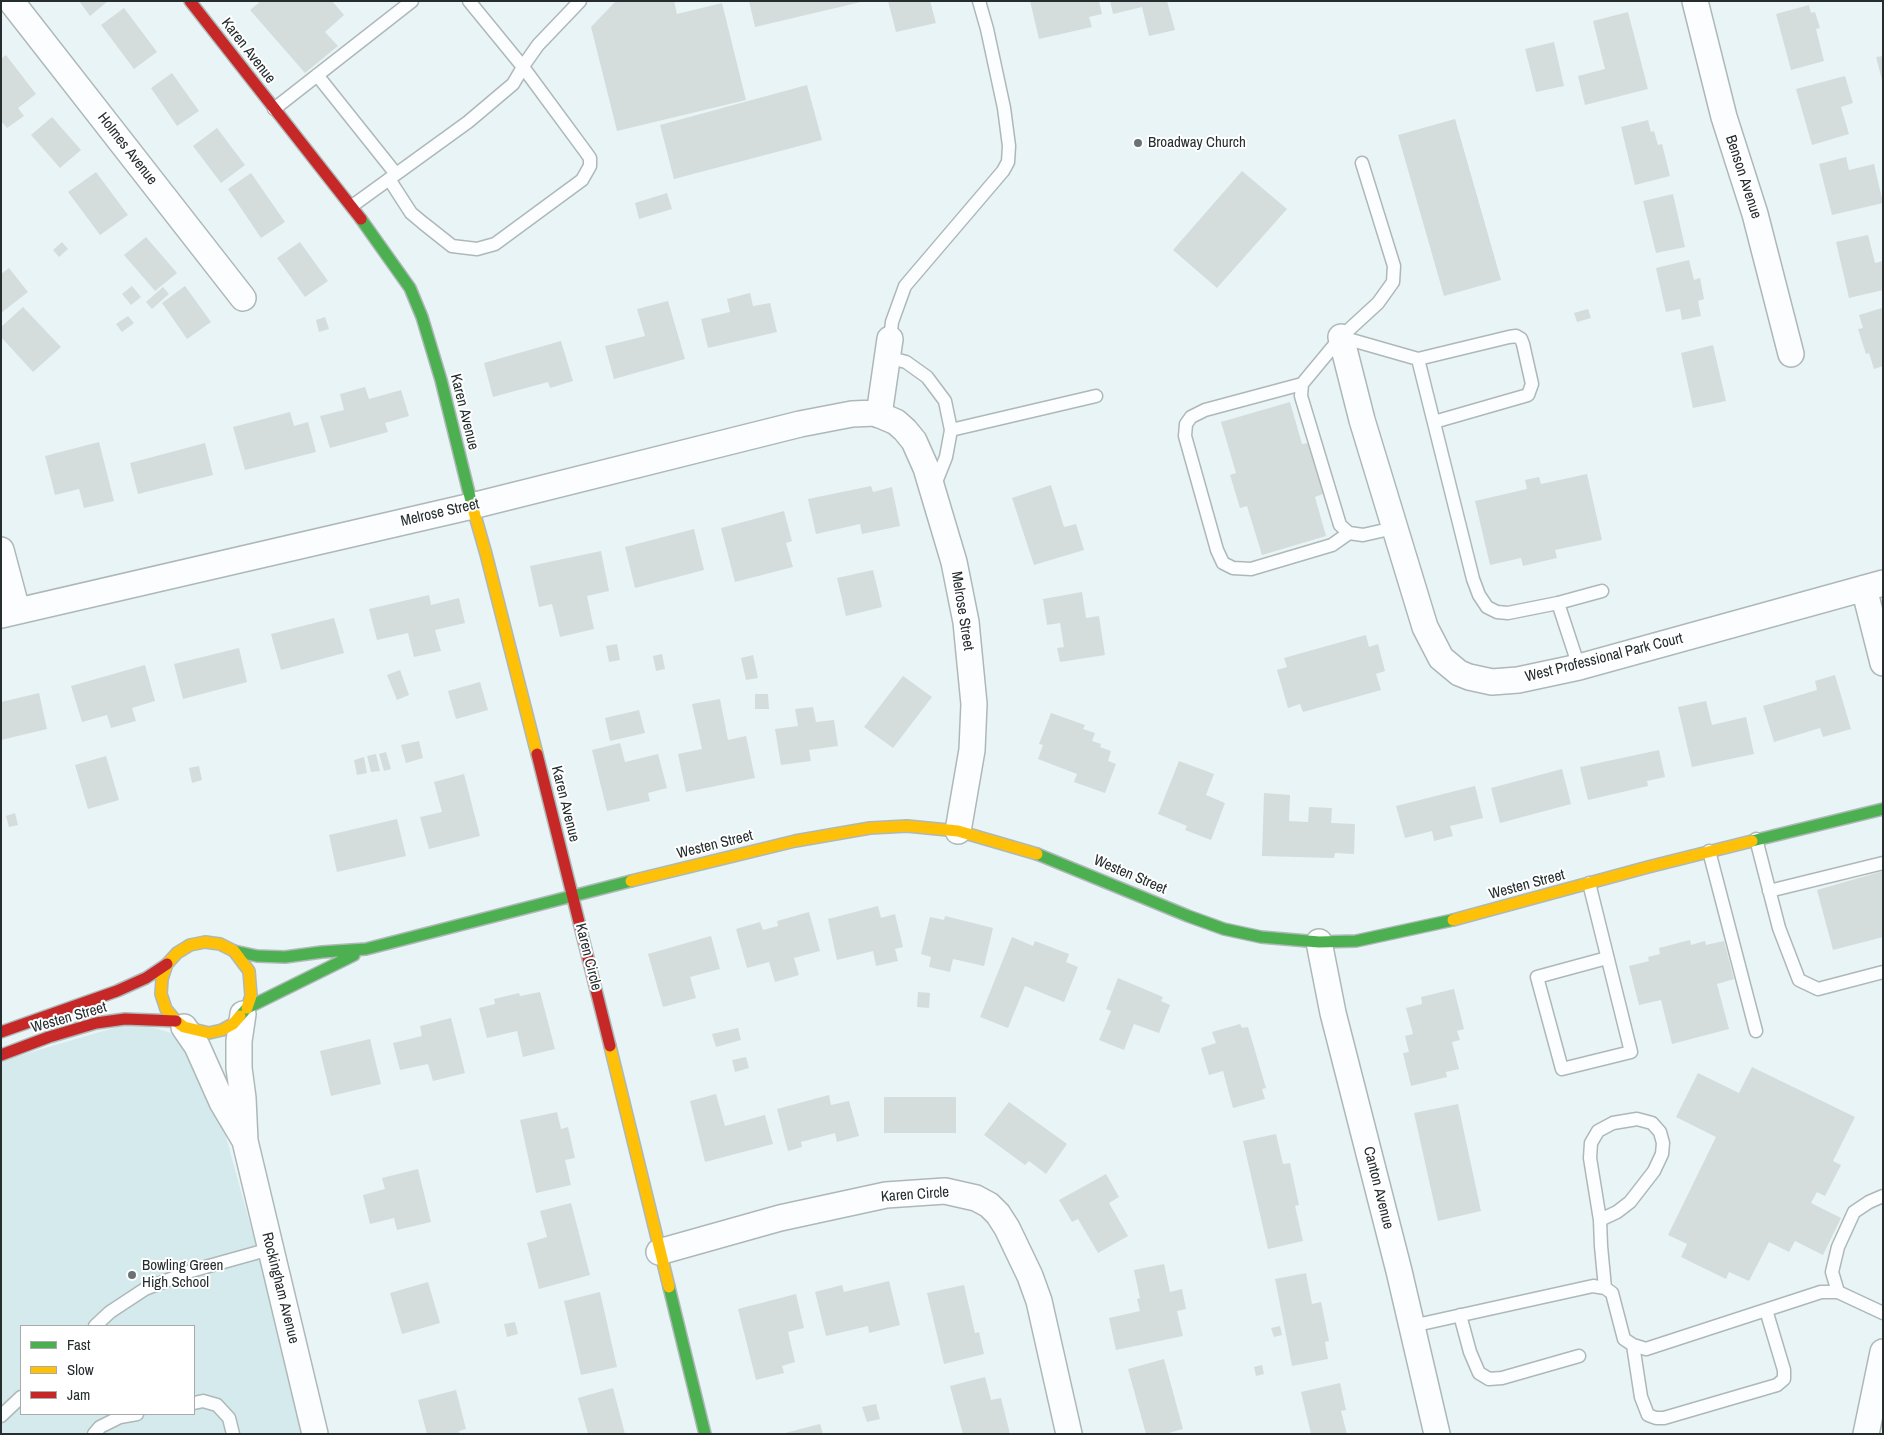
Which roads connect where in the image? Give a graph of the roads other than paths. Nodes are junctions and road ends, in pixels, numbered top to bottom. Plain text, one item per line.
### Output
1 (11, 1) edge
2 (190, 1) edge
3 (412, 1) edge
4 (469, 1) edge
5 (580, 1) edge
6 (979, 1) edge
7 (1695, 1) edge
8 (523, 67) junction
9 (317, 76) junction
10 (274, 109) junction
11 (1362, 163) dead end
12 (392, 177) junction
13 (352, 206) junction
14 (243, 298) dead end
15 (1341, 337) junction
16 (889, 348) junction
17 (1791, 354) dead end
18 (1418, 359) junction
19 (1302, 384) junction
20 (1096, 396) dead end
21 (879, 415) junction
22 (1434, 422) junction
23 (951, 430) junction
24 (933, 490) junction
25 (472, 506) junction
26 (1394, 528) junction
27 (1349, 533) junction
28 (1, 550) edge
29 (1873, 586) edge
30 (1602, 591) dead end
31 (1558, 604) junction
32 (9, 613) edge
33 (1883, 663) edge
34 (1579, 667) junction
35 (1883, 809) edge
36 (958, 831) junction
37 (1756, 840) junction
38 (1708, 851) junction
39 (1883, 864) edge
40 (1589, 883) junction
41 (1769, 892) junction
42 (572, 895) junction
43 (1319, 942) junction
44 (366, 949) junction
45 (234, 951) junction
46 (1607, 958) junction
47 (167, 964) junction
48 (1883, 972) edge
49 (245, 1011) junction
50 (180, 1024) junction
51 (1756, 1031) dead end
52 (1, 1032) edge
53 (1, 1055) edge
54 (245, 1141) junction
55 (1883, 1196) edge
56 (1600, 1220) junction
57 (270, 1249) junction
58 (659, 1252) junction
59 (1605, 1288) junction
60 (1838, 1292) junction
61 (1766, 1310) junction
62 (1883, 1313) edge
63 (1460, 1315) junction
64 (96, 1325) edge
65 (1412, 1326) junction
66 (1633, 1345) junction
67 (1883, 1352) edge
68 (1579, 1356) dead end
69 (20, 1398) edge
70 (195, 1403) edge
71 (131, 1415) edge
72 (1, 1416) edge
73 (94, 1434) edge
74 (233, 1434) edge
75 (315, 1434) edge
76 (705, 1434) edge
77 (1069, 1434) edge
78 (1437, 1434) edge
79 (1866, 1434) edge

1 - 14 street, Holmes Avenue
2 - 10 street, Karen Avenue
3 - 9 lane
4 - 8 lane
5 - 8 lane
6 - 16 lane
7 - 17 street, Benson Avenue
8 - 12 lane
8 - 12 lane
9 - 10 lane
9 - 12 lane
10 - 13 street, Karen Avenue
11 - 15 lane
12 - 13 lane
13 - 25 street, Karen Avenue
15 - 18 lane
15 - 19 lane
15 - 26 street, West Professional Park Court
16 - 21 street
16 - 23 lane
18 - 22 lane
18 - 22 lane
19 - 27 lane
19 - 27 lane
20 - 23 lane
21 - 24 street, Melrose Street
21 - 25 street, Melrose Street
22 - 31 lane
23 - 24 lane
24 - 36 street, Melrose Street
25 - 32 street, Melrose Street
25 - 42 street, Karen Avenue
26 - 27 lane
26 - 34 street, West Professional Park Court
28 - 32 street
29 - 33 street
29 - 34 street, West Professional Park Court
30 - 31 lane
31 - 34 lane
35 - 37 street, Westen Street
36 - 42 street, Westen Street
36 - 43 street, Westen Street
37 - 38 street, Westen Street
37 - 41 lane
38 - 40 street, Westen Street
38 - 51 lane
39 - 41 lane
40 - 43 street, Westen Street
40 - 46 lane
41 - 48 lane
42 - 44 street, Westen Street
42 - 58 street, Karen Circle
43 - 65 street, Canton Avenue
44 - 45 street, Westen Street
44 - 49 street, Westen Street
45 - 47 street
45 - 49 street
46 - 46 lane
47 - 50 street
47 - 52 street, Westen Street
49 - 50 street
49 - 54 street, Rockingham Avenue
50 - 53 street, Westen Street
50 - 54 street, Rockingham Avenue
54 - 57 street, Rockingham Avenue
55 - 60 lane
56 - 56 lane
56 - 59 lane
57 - 64 lane
57 - 75 street, Rockingham Avenue
58 - 76 street, Karen Circle
58 - 77 street, Karen Circle
59 - 63 lane
59 - 66 lane
60 - 61 lane
60 - 62 lane
61 - 66 lane
61 - 66 lane
63 - 65 lane
63 - 68 lane
65 - 78 street, Canton Avenue
67 - 79 street
69 - 72 lane
70 - 74 lane
71 - 73 lane

